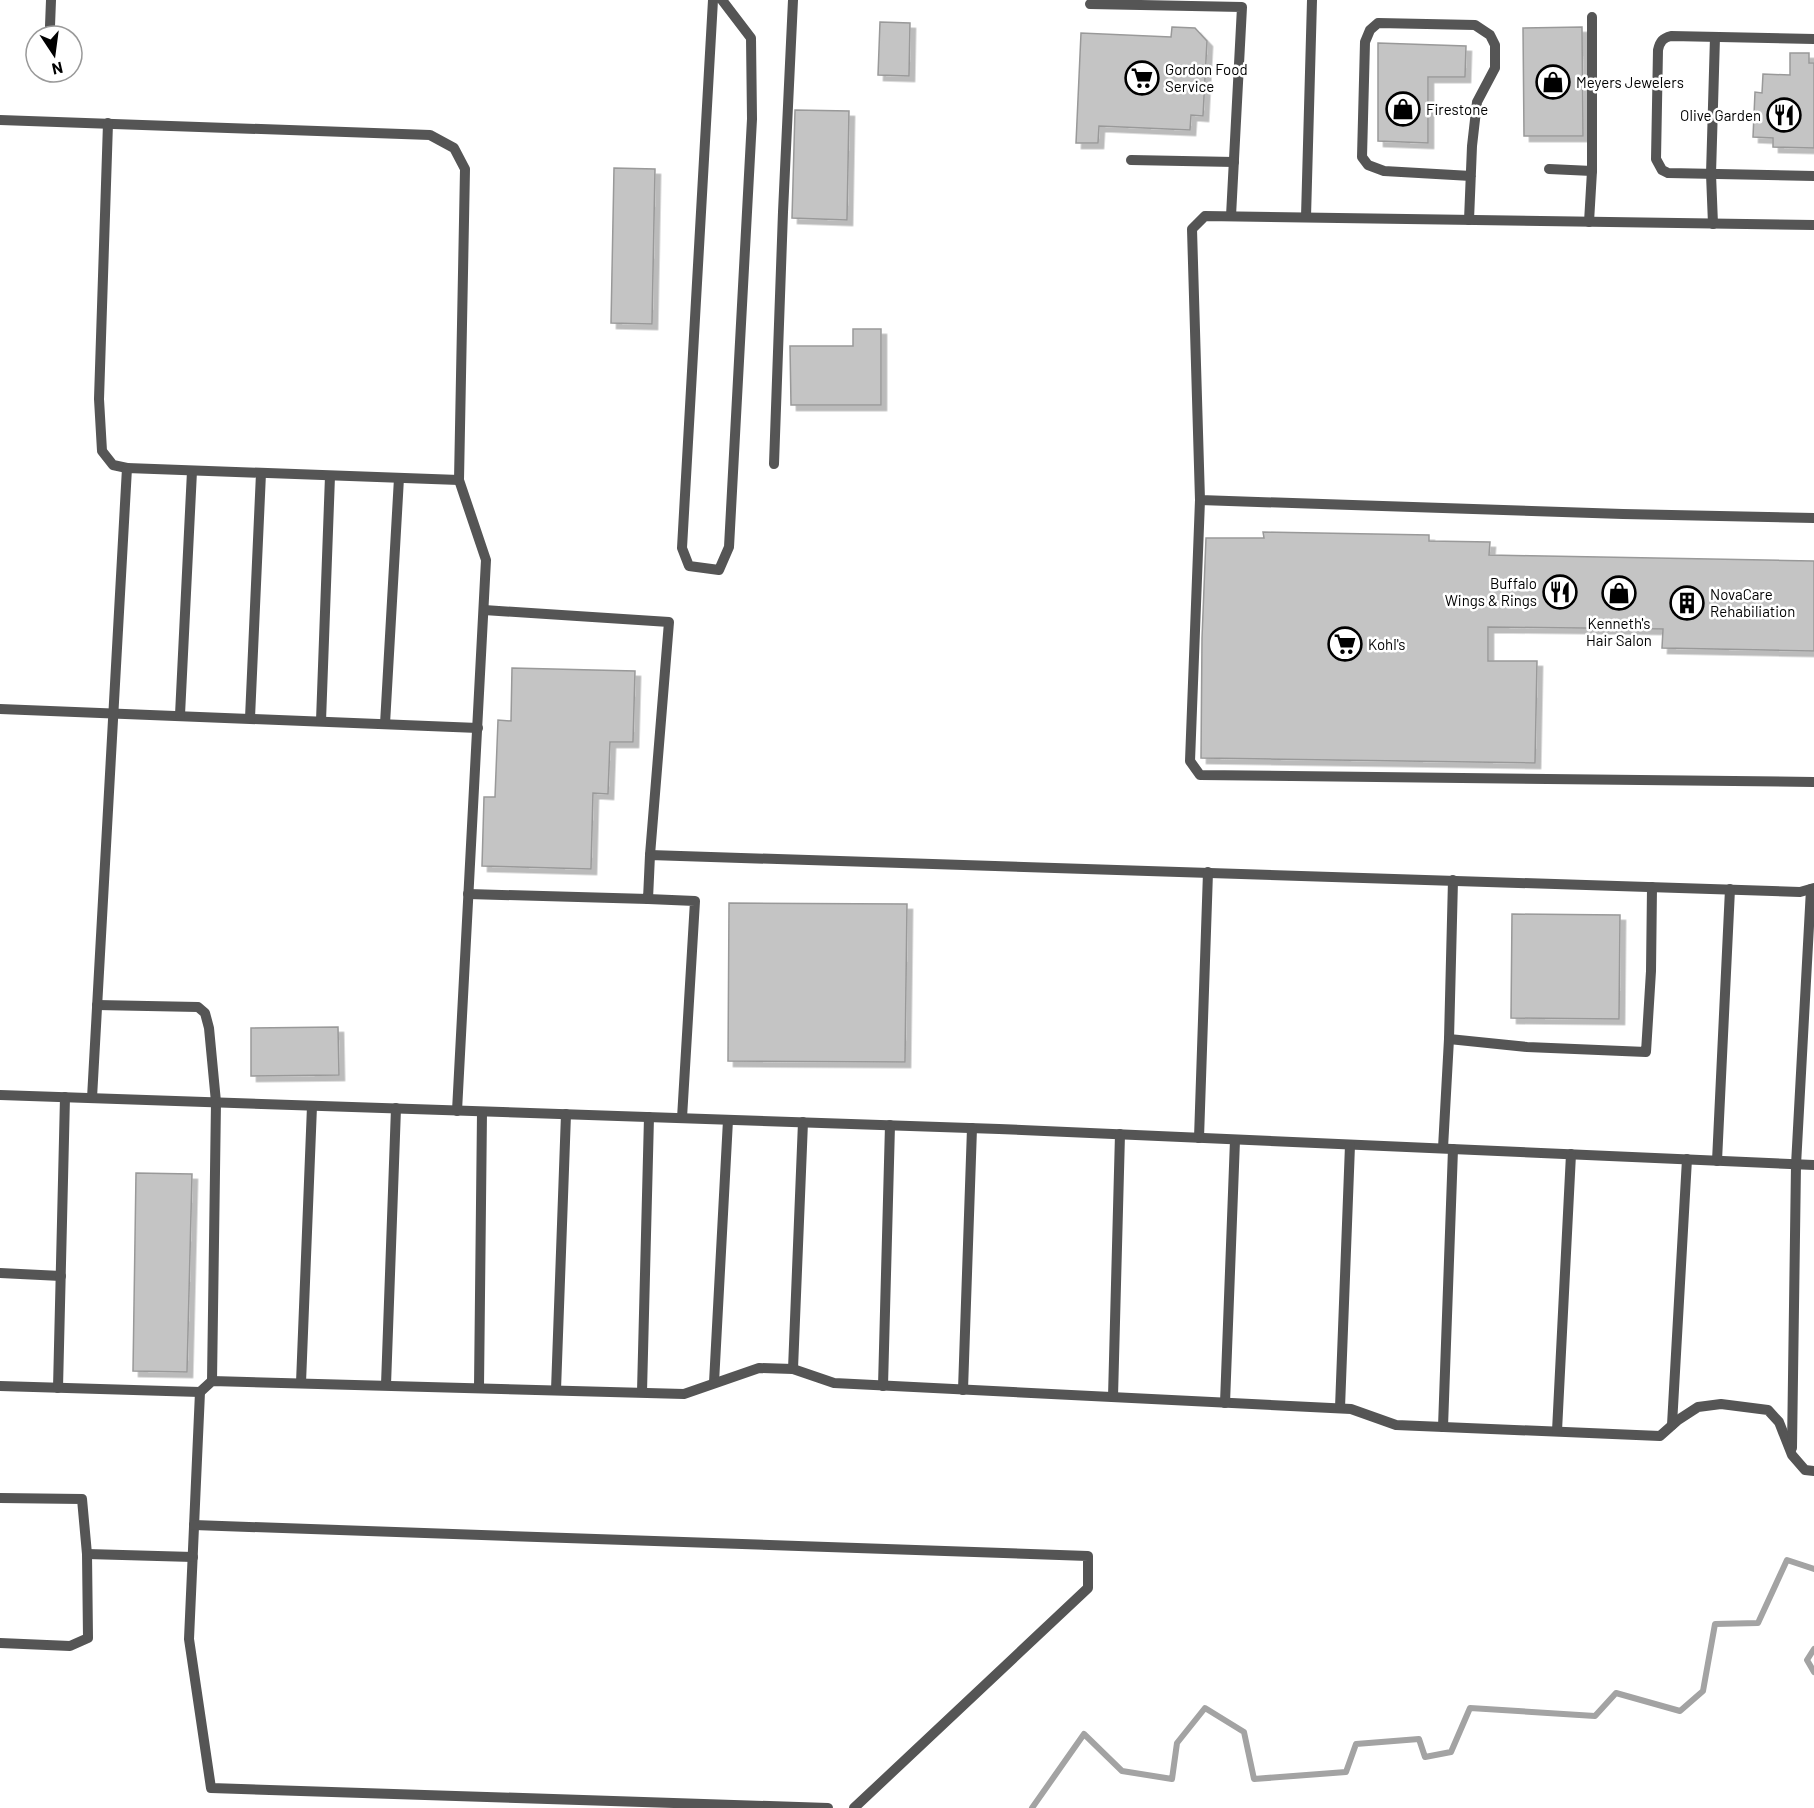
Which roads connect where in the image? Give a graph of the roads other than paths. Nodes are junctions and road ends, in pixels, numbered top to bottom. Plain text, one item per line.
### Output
1 (51, 0) edge
2 (713, 0) edge
3 (722, 0) edge
4 (793, 0) edge
5 (1312, 0) edge
6 (1090, 4) dead end
7 (1592, 16) dead end
8 (50, 24) edge
9 (1715, 37) junction
10 (1814, 39) edge
11 (0, 120) edge
12 (108, 123) junction
13 (1131, 160) dead end
14 (1234, 162) junction
15 (1549, 169) dead end
16 (1592, 171) junction
17 (1711, 174) junction
18 (1471, 176) junction
19 (1814, 176) edge
20 (1231, 216) junction
21 (1306, 217) junction
22 (1469, 220) junction
23 (1589, 222) junction
24 (1713, 224) junction
25 (1814, 225) edge
26 (774, 464) dead end
27 (127, 468) junction
28 (192, 471) junction
29 (261, 473) junction
30 (330, 476) junction
31 (399, 478) junction
32 (459, 480) junction
33 (1200, 500) junction
34 (1814, 518) edge
35 (483, 610) junction
36 (0, 709) edge
37 (113, 712) junction
38 (180, 715) junction
39 (250, 718) junction
40 (321, 721) junction
41 (385, 724) junction
42 (478, 728) junction
43 (1814, 782) edge
44 (650, 855) junction
45 (1208, 872) junction
46 (1453, 880) junction
47 (1652, 887) junction
48 (1812, 889) edge
49 (1731, 890) junction
50 (468, 894) junction
51 (648, 899) junction
52 (97, 1005) junction
53 (1449, 1039) junction
54 (0, 1095) edge
55 (65, 1097) junction
56 (92, 1098) junction
57 (216, 1102) junction
58 (312, 1106) junction
59 (396, 1108) junction
60 (458, 1111) junction
61 (482, 1112) junction
62 (566, 1114) junction
63 (650, 1117) junction
64 (682, 1118) junction
65 (728, 1120) junction
66 (803, 1122) junction
67 (890, 1125) junction
68 (972, 1128) junction
69 (1120, 1134) junction
70 (1199, 1138) junction
71 (1234, 1140) junction
72 (1350, 1144) junction
73 (1448, 1149) junction
74 (1571, 1154) junction
75 (1687, 1159) junction
76 (1718, 1161) junction
77 (1796, 1165) junction
78 (1814, 1165) edge
79 (0, 1273) edge
80 (61, 1276) junction
81 (792, 1369) junction
82 (212, 1381) junction
83 (301, 1383) junction
84 (714, 1383) junction
85 (386, 1385) junction
86 (0, 1386) edge
87 (883, 1386) junction
88 (479, 1387) junction
89 (58, 1388) junction
90 (556, 1390) junction
91 (963, 1390) junction
92 (200, 1392) junction
93 (642, 1392) junction
94 (1113, 1397) junction
95 (1226, 1403) junction
96 (1340, 1408) junction
97 (1672, 1425) junction
98 (1443, 1427) junction
99 (1557, 1431) junction
100 (1792, 1455) junction
101 (1814, 1471) edge
102 (0, 1498) edge
103 (194, 1525) junction
104 (87, 1554) junction
105 (193, 1557) junction
106 (0, 1643) edge
107 (828, 1808) edge
108 (854, 1808) edge

1 - 8 lane
2 - 3 lane
4 - 26 lane
5 - 21 lane
6 - 14 lane
7 - 16 lane
9 - 10 lane
9 - 17 lane
9 - 17 lane
11 - 12 lane
12 - 27 lane
12 - 32 lane
13 - 14 lane
14 - 20 lane
15 - 16 lane
16 - 23 lane
17 - 19 lane
17 - 24 lane
18 - 18 lane
18 - 22 lane
20 - 21 lane
20 - 33 lane
21 - 22 lane
22 - 23 lane
23 - 24 lane
24 - 25 lane
27 - 28 lane
27 - 37 lane
28 - 29 lane
28 - 38 lane
29 - 30 lane
29 - 39 lane
30 - 31 lane
30 - 40 lane
31 - 32 lane
31 - 41 lane
32 - 35 lane
33 - 34 lane
33 - 43 lane
35 - 42 lane
35 - 44 lane
36 - 37 lane
37 - 38 lane
37 - 52 lane
38 - 39 lane
39 - 40 lane
40 - 41 lane
41 - 42 lane
42 - 50 lane
44 - 45 lane
44 - 51 lane
45 - 46 lane
45 - 70 lane
46 - 47 lane
46 - 53 lane
47 - 49 lane
47 - 53 lane
48 - 49 lane
48 - 77 lane
49 - 76 lane
50 - 51 lane
50 - 60 lane
51 - 64 lane
52 - 56 lane
52 - 57 lane
53 - 73 lane
54 - 55 lane
55 - 56 lane
55 - 80 lane
56 - 57 lane
57 - 58 lane
57 - 82 lane
58 - 59 lane
58 - 83 lane
59 - 60 lane
59 - 85 lane
60 - 61 lane
61 - 62 lane
61 - 88 lane
62 - 63 lane
62 - 90 lane
63 - 64 lane
63 - 93 lane
64 - 65 lane
65 - 66 lane
65 - 84 lane
66 - 67 lane
66 - 81 lane
67 - 68 lane
67 - 87 lane
68 - 69 lane
68 - 91 lane
69 - 70 lane
69 - 94 lane
70 - 71 lane
71 - 72 lane
71 - 95 lane
72 - 73 lane
72 - 96 lane
73 - 74 lane
73 - 98 lane
74 - 75 lane
74 - 99 lane
75 - 76 lane
75 - 97 lane
76 - 77 lane
77 - 78 lane
77 - 100 lane
79 - 80 lane
80 - 89 lane
81 - 84 lane
81 - 87 lane
82 - 83 lane
82 - 92 lane
83 - 85 lane
84 - 93 lane
85 - 88 lane
86 - 89 lane
87 - 91 lane
88 - 90 lane
89 - 92 lane
90 - 93 lane
91 - 94 lane
92 - 103 lane
94 - 95 lane
95 - 96 lane
96 - 98 lane
97 - 99 lane
97 - 100 lane
98 - 99 lane
100 - 101 lane
102 - 104 lane
103 - 105 lane
103 - 108 lane
104 - 105 lane
104 - 106 lane
105 - 107 lane

